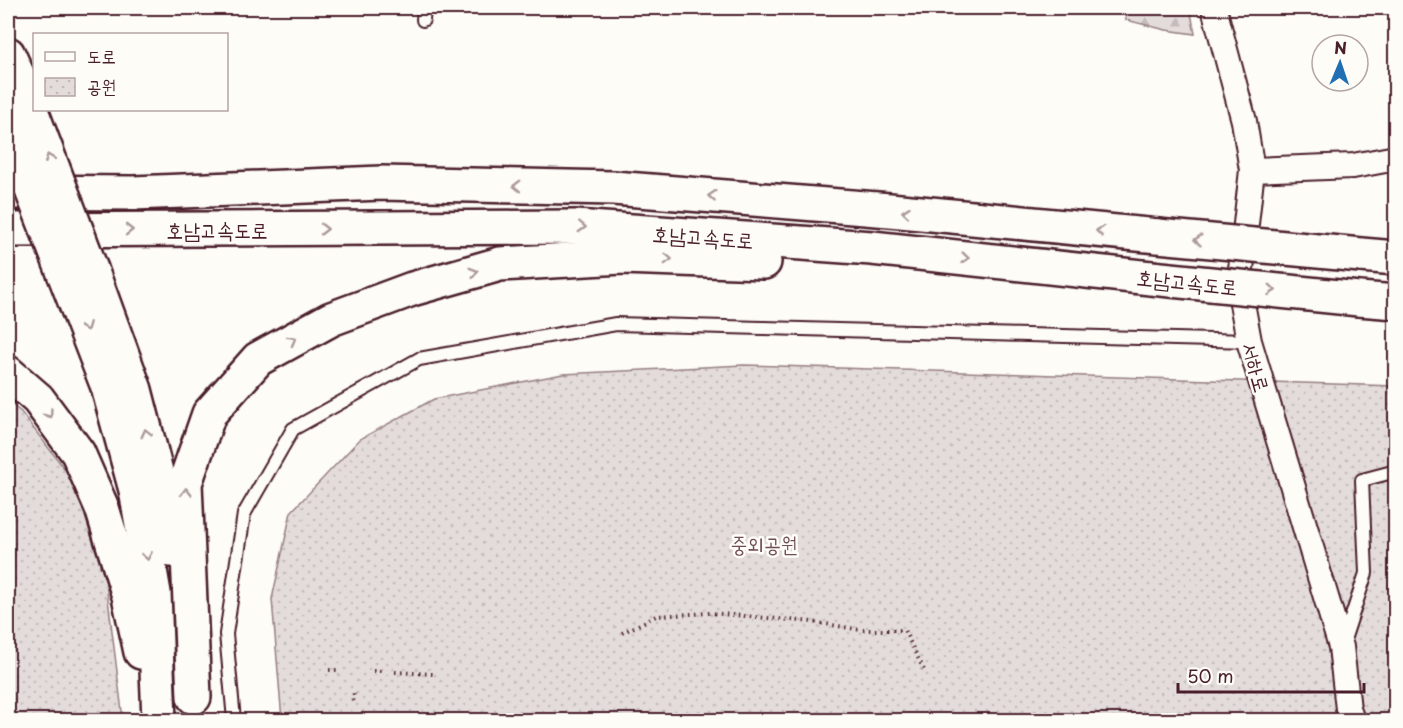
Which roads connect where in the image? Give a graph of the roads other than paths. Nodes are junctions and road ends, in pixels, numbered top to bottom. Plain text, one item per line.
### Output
1 (1214, 8) edge
2 (13, 65) edge
3 (8, 128) edge
4 (1395, 158) edge
5 (1252, 170) junction
6 (8, 192) edge
7 (8, 230) edge
8 (872, 248) junction
9 (1395, 258) edge
10 (78, 272) junction
11 (1395, 302) edge
12 (1249, 341) junction
13 (8, 373) edge
14 (1395, 471) edge
15 (1341, 647) junction
16 (196, 709) edge
17 (157, 720) edge
18 (234, 720) edge
19 (1352, 720) edge

1 - 5 street, 서하로
10 -> 2 highway, bridge
3 - 10 highway, bridge
4 - 5 street
5 - 12 street, 서하로
9 -> 6 highway, 호남고속도로, bridge
7 -> 8 highway, 호남고속도로
8 -> 11 highway, 호남고속도로, bridge
16 -> 8 highway
16 -> 10 highway
10 -> 17 highway
12 - 15 street, 서하로
12 - 18 lane
13 -> 17 highway
14 - 15 lane
15 - 19 street, 서하로

